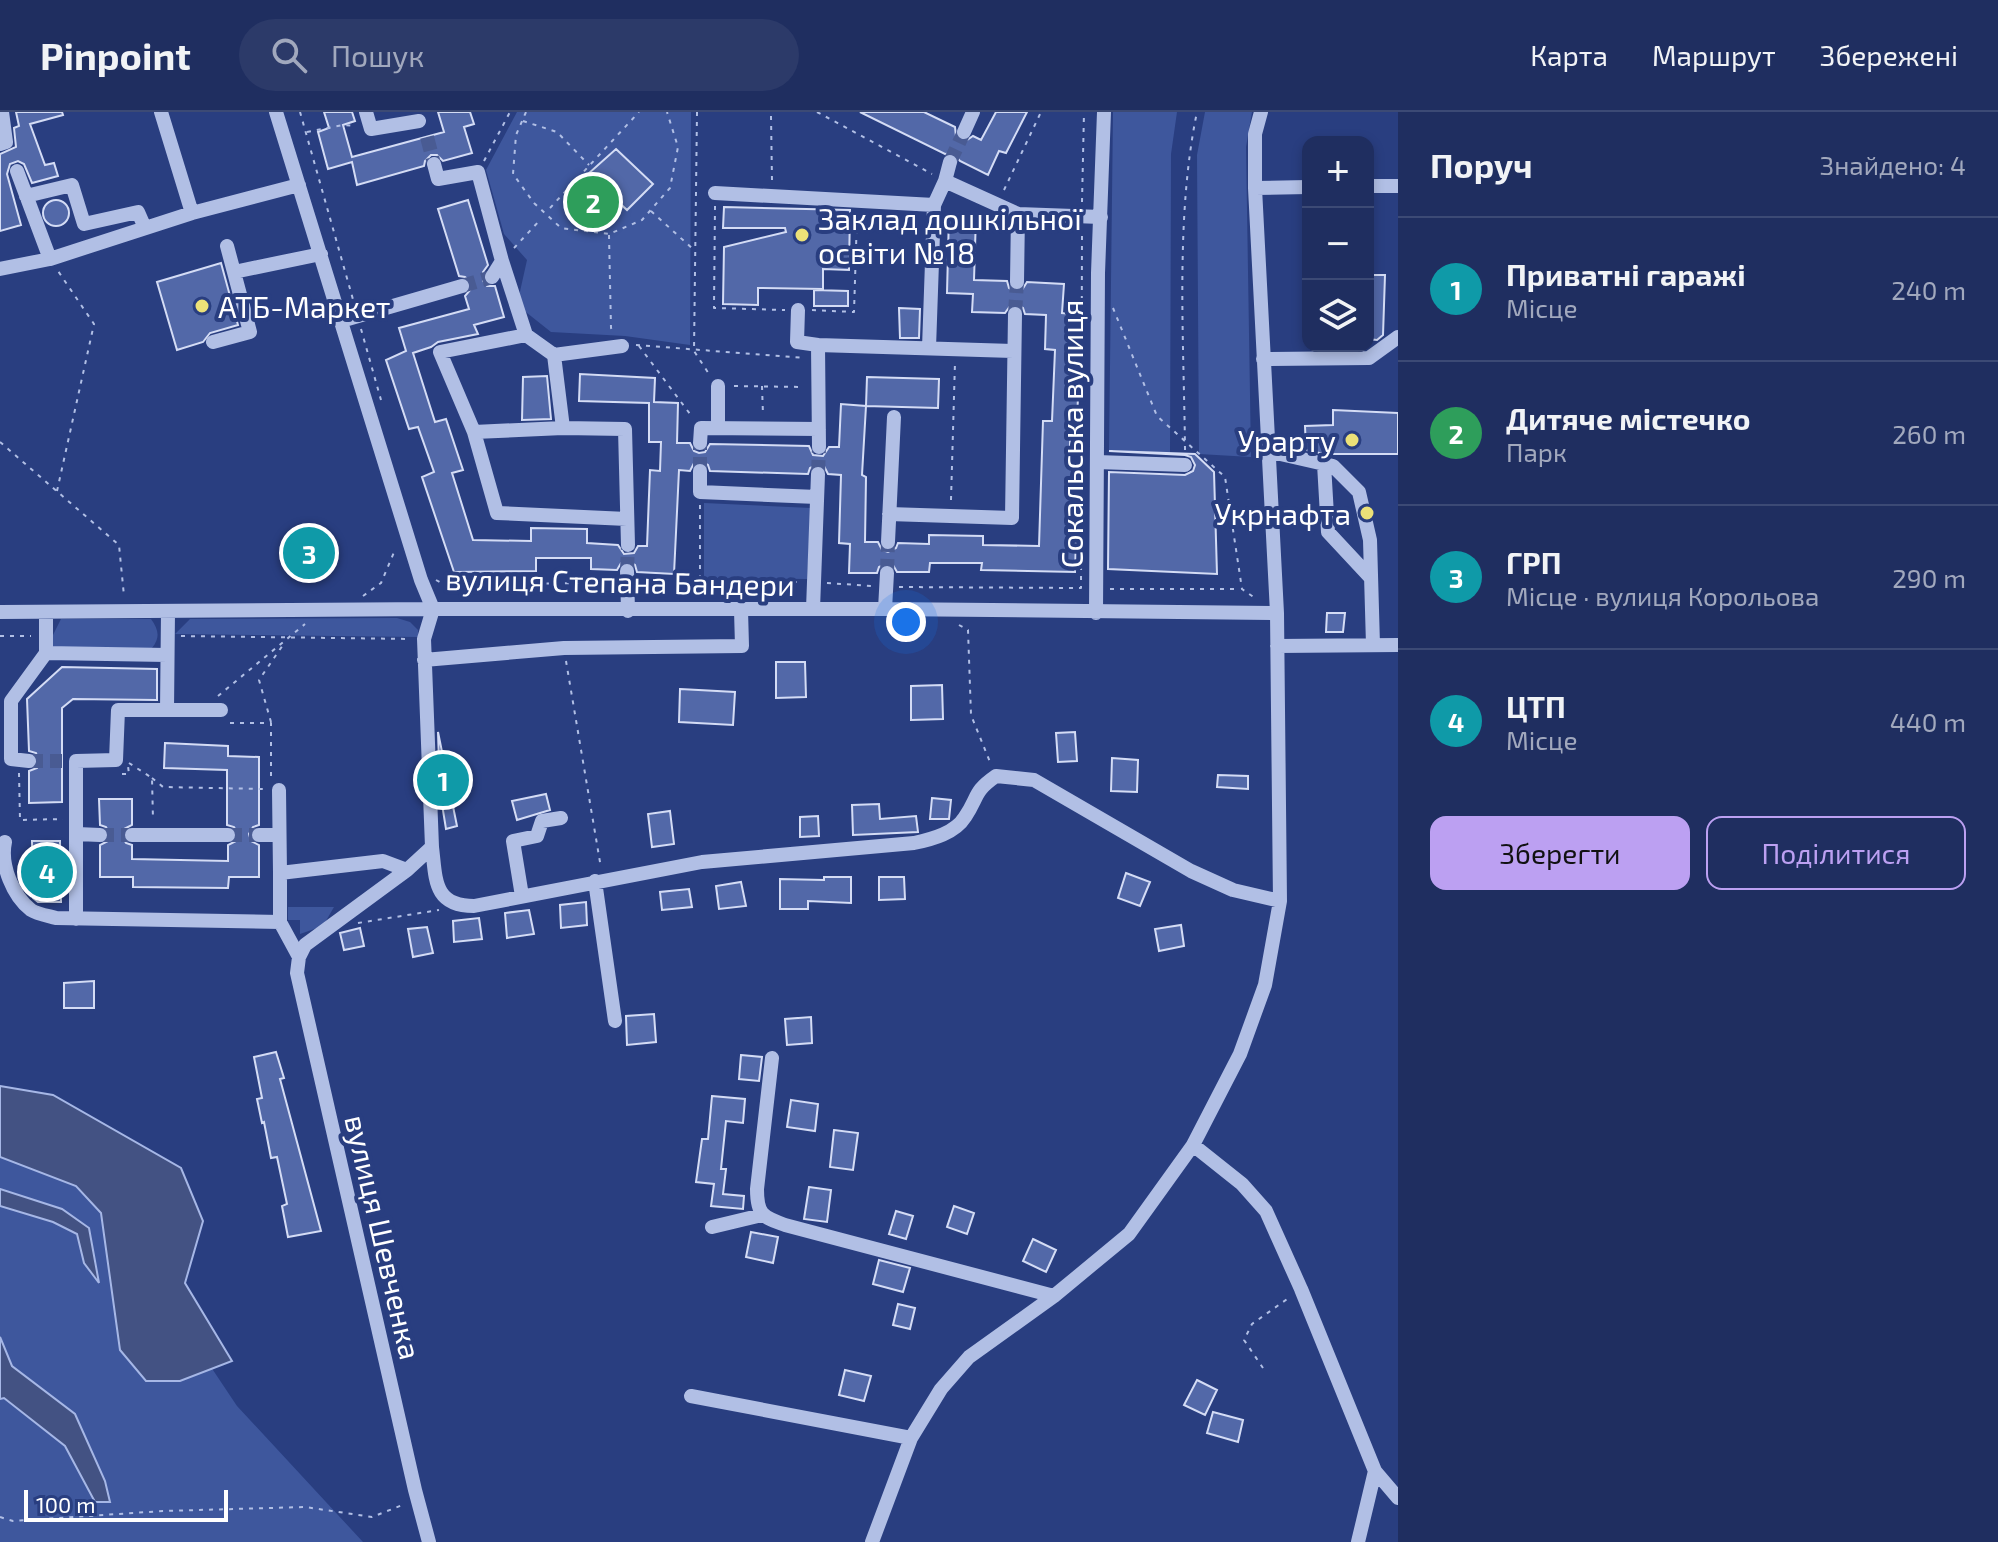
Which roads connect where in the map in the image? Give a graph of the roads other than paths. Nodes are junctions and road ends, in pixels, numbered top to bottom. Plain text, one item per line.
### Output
1 (2, 112) edge
2 (161, 112) edge
3 (276, 112) edge
4 (366, 112) edge
5 (973, 112) edge
6 (1104, 112) edge
7 (1261, 112) edge
8 (419, 116) edge
9 (964, 132) tunnel mouth
10 (427, 137) tunnel mouth
11 (0, 144) edge
12 (950, 162) tunnel mouth
13 (434, 164) dead end
14 (17, 171) dead end
15 (945, 181) junction
16 (299, 185) junction
17 (1374, 186) edge
18 (1398, 186) edge
19 (1302, 187) edge
20 (1255, 188) junction
21 (715, 193) road end
22 (26, 196) junction
23 (934, 205) junction
24 (192, 213) junction
25 (1018, 214) junction
26 (1101, 217) junction
27 (145, 228) junction
28 (227, 246) dead end
29 (321, 254) junction
30 (50, 259) junction
31 (502, 261) junction
32 (0, 269) edge
33 (234, 272) junction
34 (492, 277) tunnel mouth
35 (1017, 282) tunnel mouth
36 (462, 286) tunnel mouth
37 (798, 310) road end
38 (1015, 314) tunnel mouth
39 (341, 321) junction
40 (526, 335) junction
41 (1398, 337) edge
42 (213, 342) dead end
43 (622, 346) road end
44 (929, 348) junction
45 (1013, 351) junction
46 (818, 352) junction
47 (554, 355) junction
48 (1263, 359) junction
49 (718, 386) road end
50 (894, 417) dead end
51 (718, 427) junction
52 (563, 428) junction
53 (819, 429) junction
54 (474, 432) junction
55 (700, 436) road end
56 (819, 447) tunnel mouth
57 (1267, 451) junction
58 (1097, 462) junction
59 (1324, 464) junction
60 (1185, 465) road end
61 (700, 471) tunnel mouth
62 (818, 474) tunnel mouth
63 (817, 497) junction
64 (889, 514) junction
65 (627, 519) junction
66 (888, 542) tunnel mouth
67 (628, 545) tunnel mouth
68 (627, 571) tunnel mouth
69 (887, 573) tunnel mouth
70 (1369, 576) junction
71 (433, 609) junction
72 (813, 609) junction
73 (885, 609) junction
74 (741, 610) junction
75 (628, 611) junction
76 (0, 612) edge
77 (168, 612) junction
78 (46, 613) junction
79 (1096, 613) junction
80 (1277, 613) junction
81 (1373, 645) junction
82 (1398, 645) edge
83 (1277, 646) junction
84 (46, 653) junction
85 (167, 655) junction
86 (424, 660) junction
87 (167, 710) junction
88 (225, 716) road end
89 (24, 760) road end
90 (279, 790) dead end
91 (561, 818) dead end
92 (77, 827) junction
93 (100, 835) tunnel mouth
94 (132, 835) tunnel mouth
95 (228, 835) tunnel mouth
96 (259, 835) tunnel mouth
97 (278, 835) junction
98 (5, 842) dead end
99 (432, 847) junction
100 (407, 870) junction
101 (280, 873) junction
102 (599, 880) junction
103 (522, 896) junction
104 (1280, 901) junction
105 (76, 919) junction
106 (280, 922) junction
107 (302, 951) junction
108 (615, 1021) dead end
109 (772, 1058) dead end
110 (1193, 1145) junction
111 (762, 1215) junction
112 (712, 1227) dead end
113 (1054, 1296) junction
114 (691, 1396) dead end
115 (911, 1438) junction
116 (1375, 1471) junction
117 (1398, 1498) edge
118 (429, 1542) edge
119 (872, 1542) edge
120 (1358, 1542) edge

1 - 11 street
2 - 24 street
3 - 16 street, вулиця Степана Бандери
4 - 8 street
5 - 9 street
6 - 26 street, Сокальська вулиця
7 - 20 street
8 - 10 street
12 - 15 street
13 - 31 street
14 - 22 street
15 - 23 street
15 - 25 street
16 - 24 street
16 - 29 street, вулиця Степана Бандери
17 - 18 street
19 - 20 street
20 - 48 street
21 - 23 street
22 - 27 street
22 - 30 street
23 - 44 street
24 - 27 street
25 - 26 street
25 - 35 street
26 - 58 street, Сокальська вулиця
27 - 30 street
28 - 33 street
29 - 33 street
29 - 39 street, вулиця Степана Бандери
30 - 32 street
31 - 34 street
31 - 40 street
33 - 42 street
36 - 39 street
37 - 46 street
38 - 45 street
39 - 71 street, вулиця Степана Бандери
40 - 47 street
40 - 54 street
41 - 48 street
43 - 47 street
44 - 45 street
44 - 46 street
45 - 64 street
46 - 53 street
47 - 52 street
48 - 57 street
49 - 51 street
50 - 64 street
51 - 53 street
51 - 55 street
52 - 54 street
52 - 65 street
53 - 56 street
54 - 65 street
57 - 59 street
57 - 80 street
58 - 60 street
58 - 79 street, Сокальська вулиця
59 - 70 street
59 - 70 street
61 - 63 street
62 - 63 street
63 - 72 street
64 - 66 street
65 - 67 street
68 - 75 street
69 - 73 street
70 - 81 street
71 - 75 street, вулиця Степана Бандери
71 - 77 street
71 - 86 street
72 - 73 street, вулиця Степана Бандери
72 - 74 street, вулиця Степана Бандери
73 - 79 street, вулиця Степана Бандери
74 - 75 street, вулиця Степана Бандери
74 - 86 street
76 - 78 street
77 - 78 street
77 - 85 street
78 - 84 street
79 - 80 street, вулиця Степана Бандери
80 - 83 street
81 - 82 street
81 - 83 street
83 - 104 street
84 - 85 street
84 - 89 street
85 - 87 street
86 - 99 street
87 - 88 street
87 - 92 street
90 - 97 street
91 - 103 street
92 - 93 street
92 - 105 street
94 - 95 street
96 - 97 street
97 - 101 street
98 - 105 street
99 - 100 street
99 - 103 street
100 - 101 street
100 - 107 street
101 - 106 street
102 - 103 street
102 - 104 street
102 - 108 street
104 - 110 street
105 - 106 street
106 - 107 street
107 - 118 street, вулиця Шевченка
109 - 111 street
110 - 113 street
110 - 116 street
111 - 112 street
111 - 113 street
113 - 115 street
114 - 115 street
115 - 119 street
116 - 117 street
116 - 120 street

